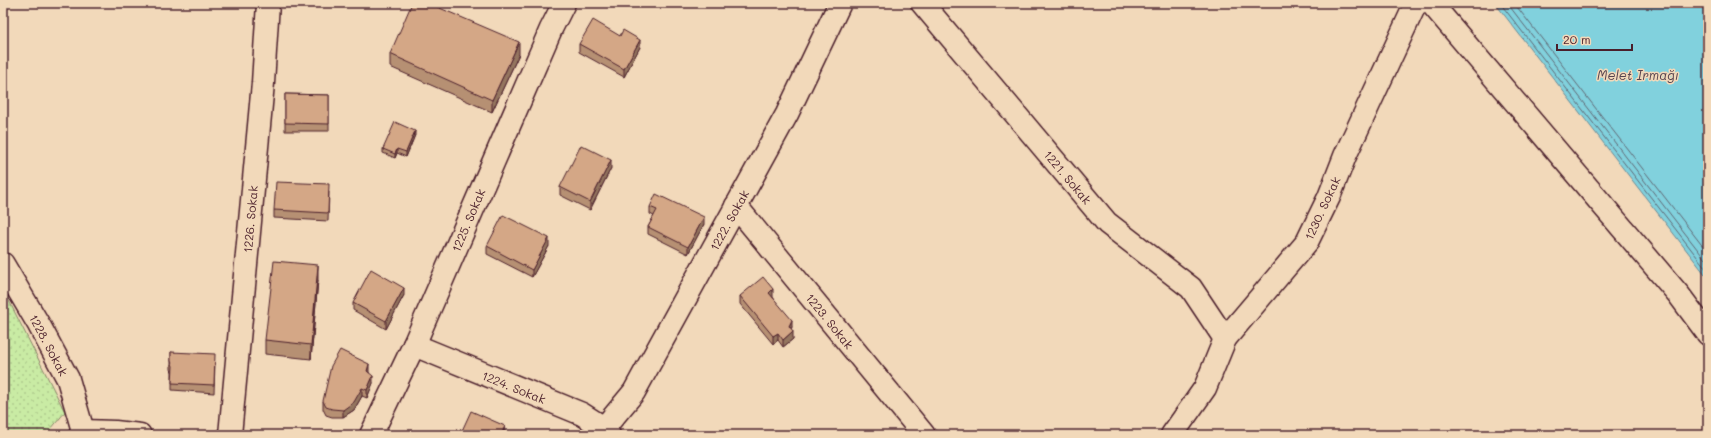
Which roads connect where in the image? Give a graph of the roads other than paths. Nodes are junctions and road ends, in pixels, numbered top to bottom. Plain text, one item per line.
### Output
1 (268, 3) edge
2 (564, 3) edge
3 (840, 3) edge
4 (922, 3) edge
5 (1416, 3) edge
6 (1431, 3) edge
7 (736, 206) junction
8 (3, 264) edge
9 (1708, 334) edge
10 (1225, 339) junction
11 (414, 345) junction
12 (607, 432) edge
13 (81, 433) edge
14 (140, 435) edge
15 (230, 435) edge
16 (371, 435) edge
17 (924, 435) edge
18 (1172, 435) edge

1 - 15 street, 1226. Sokak
2 - 11 street, 1225. Sokak
3 - 7 street, 1222. Sokak
4 - 10 street, 1221. Sokak
5 - 10 street, 1230. Sokak
6 - 9 street
7 - 12 street, 1222. Sokak
7 - 17 street, 1223. Sokak
8 - 13 street, 1228. Sokak
10 - 18 street, 1230. Sokak
11 - 12 street, 1224. Sokak
11 - 16 street, 1225. Sokak
13 - 14 street

